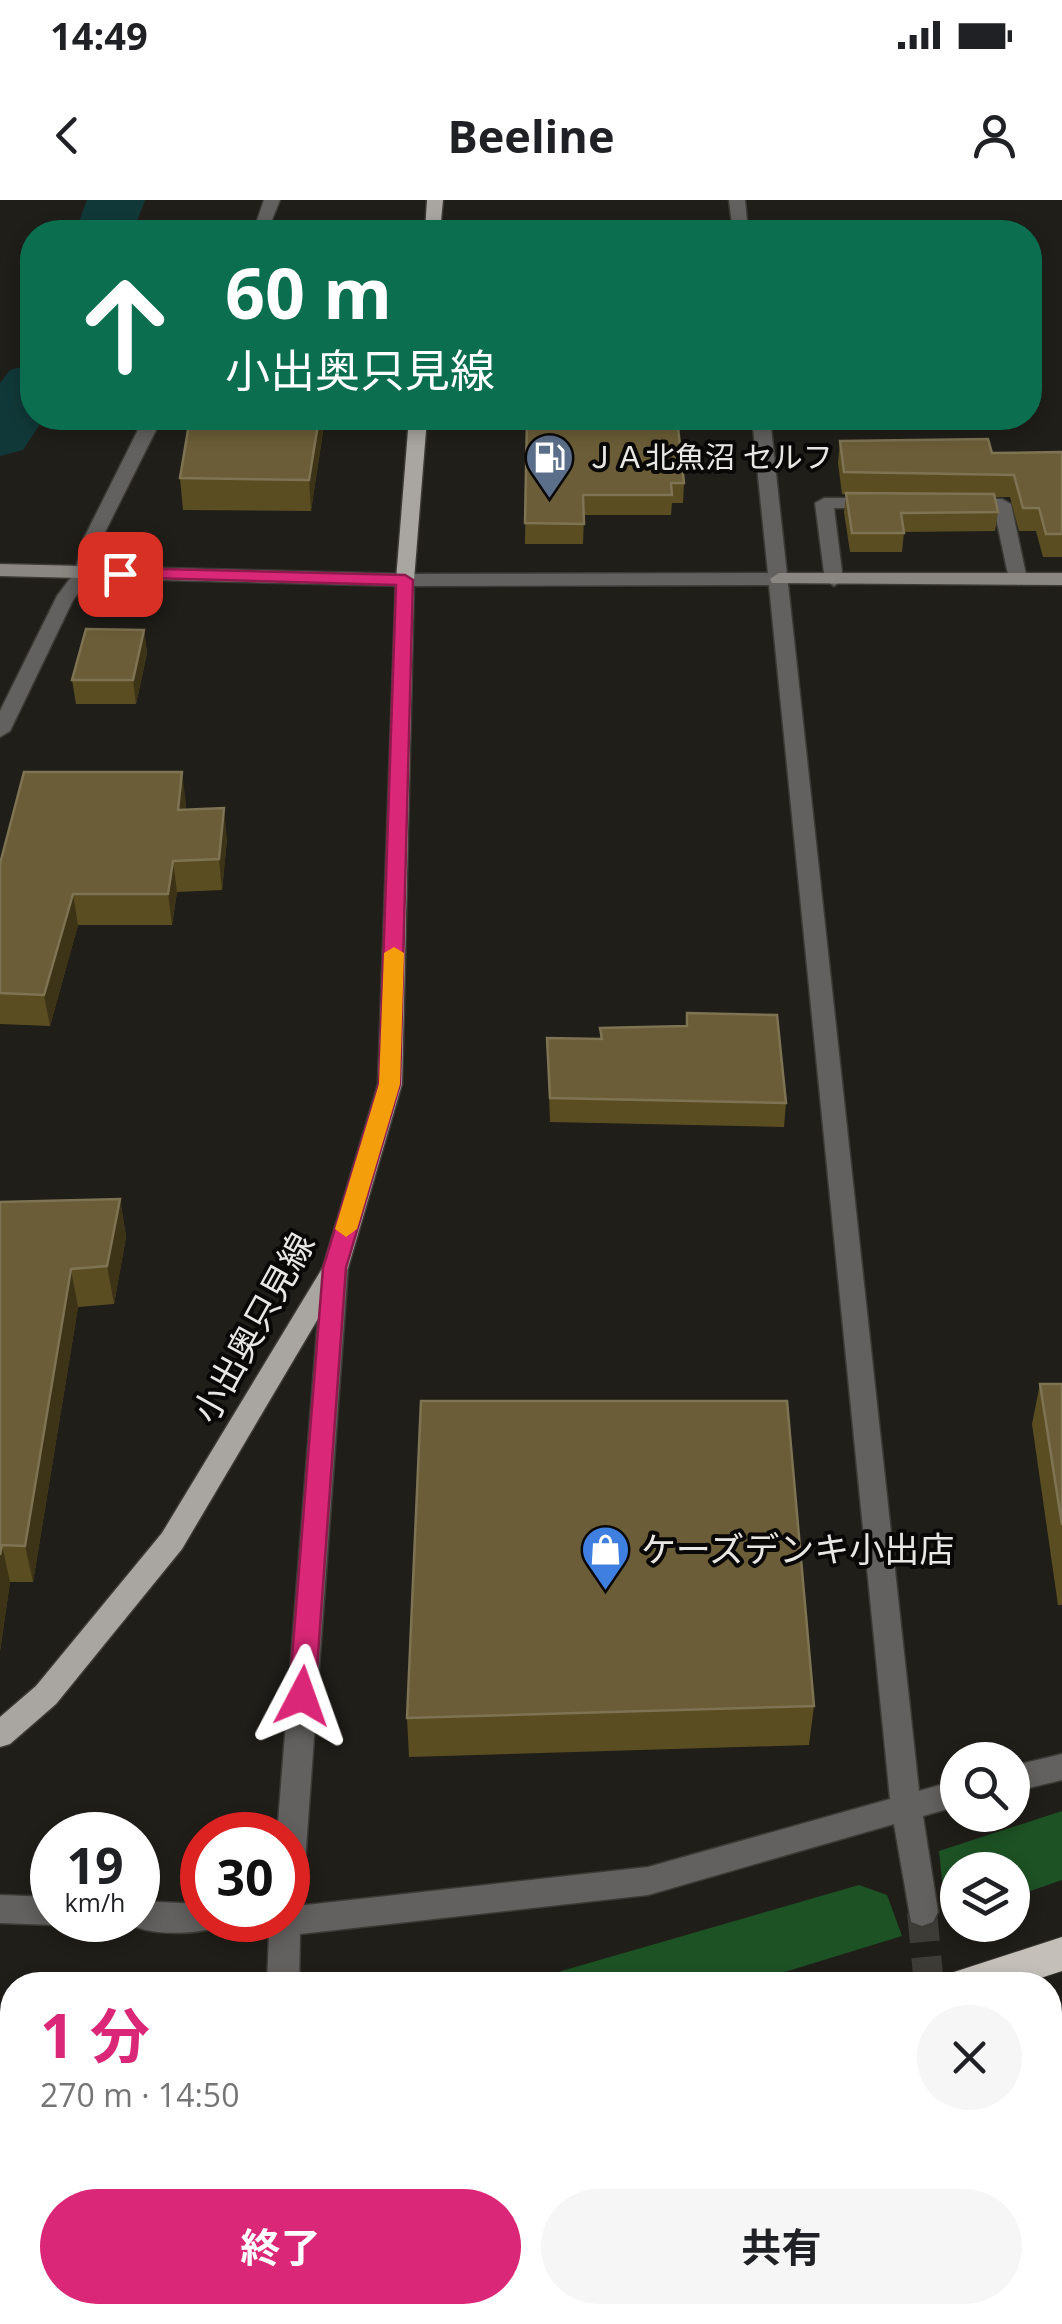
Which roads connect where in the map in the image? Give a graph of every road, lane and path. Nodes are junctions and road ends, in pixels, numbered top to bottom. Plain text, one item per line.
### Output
1 (146, 430) edge
2 (417, 430) edge
3 (762, 430) edge
4 (903, 503) edge
5 (942, 504) edge
6 (0, 570) edge
7 (84, 573) junction
8 (779, 579) junction
9 (1018, 579) junction
10 (1062, 579) edge
11 (405, 580) junction
12 (834, 580) junction
13 (0, 730) edge
14 (334, 1268) junction
15 (0, 1736) edge
16 (1062, 1767) edge
17 (1030, 1775) edge
18 (940, 1798) edge
19 (906, 1806) junction
20 (293, 1812) edge
21 (0, 1909) edge
22 (310, 1909) edge
23 (30, 1910) edge
24 (922, 1912) tunnel mouth
25 (284, 1942) edge
26 (1062, 1954) edge
27 (283, 1972) edge
28 (1005, 1972) edge

1 - 7 street
2 - 11 main road, 小出奥只見線
3 - 8 street
4 - 12 street
5 - 9 street
6 - 7 main road
7 - 11 main road
7 - 13 street
8 - 11 street
8 - 12 main road
8 - 19 street
9 - 10 main road
9 - 12 main road
11 - 14 main road, 小出奥只見線
14 - 15 main road, 小出奥只見線
14 - 20 street
16 - 17 street
18 - 19 street
19 - 22 street
19 - 24 street
21 - 23 street
25 - 27 street
26 - 28 highway

